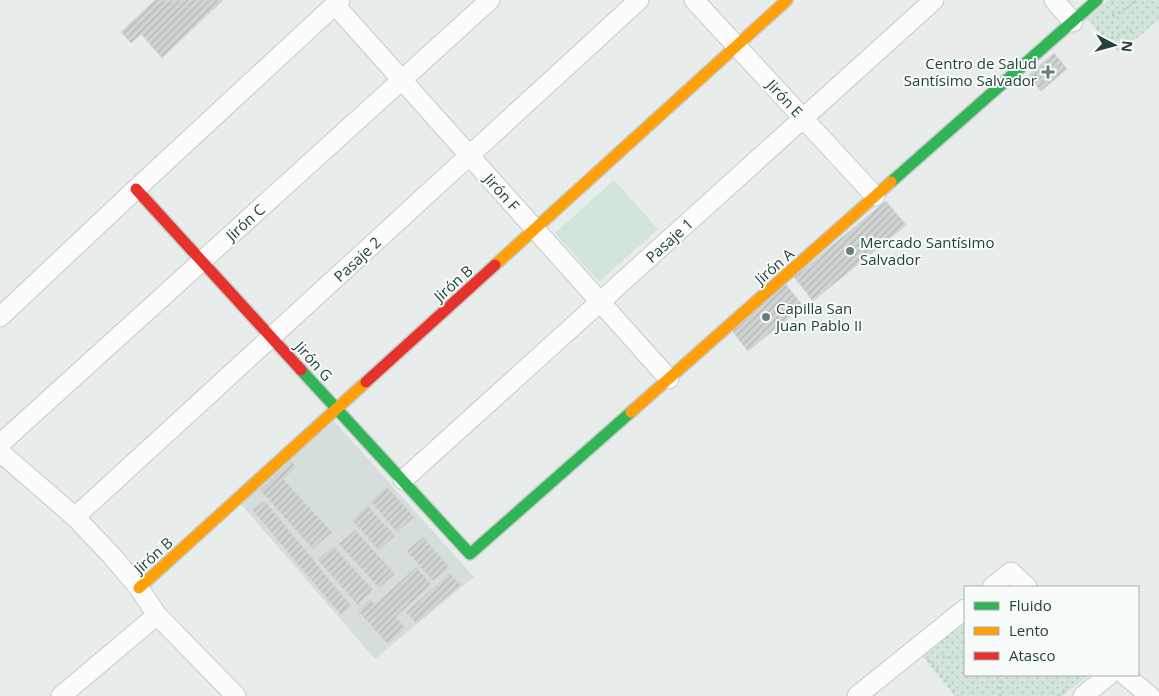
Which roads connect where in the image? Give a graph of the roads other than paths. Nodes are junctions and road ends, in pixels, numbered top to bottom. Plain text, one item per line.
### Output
1 (490, 0) edge
2 (639, 0) edge
3 (694, 0) edge
4 (787, 0) edge
5 (934, 0) edge
6 (1054, 0) edge
7 (1098, 0) edge
8 (337, 3) edge
9 (1078, 18) junction
10 (737, 46) junction
11 (402, 80) junction
12 (803, 118) junction
13 (469, 156) junction
14 (136, 189) junction
15 (875, 196) junction
16 (535, 229) junction
17 (202, 261) junction
18 (600, 302) junction
19 (0, 317) edge
20 (272, 337) junction
21 (669, 378) junction
22 (337, 408) junction
23 (1, 444) edge
24 (403, 480) junction
25 (75, 517) junction
26 (470, 554) joint
27 (993, 586) edge
28 (1026, 586) edge
29 (139, 588) junction
30 (964, 610) edge
31 (157, 615) junction
32 (1109, 676) edge
33 (1126, 676) edge
34 (61, 696) edge
35 (236, 696) edge
36 (857, 696) edge
37 (1083, 696) edge
38 (1150, 696) edge

1 - 11 street, Jirón C
2 - 13 street, Pasaje 2
3 - 10 street, Jirón E
4 - 10 street, Jirón B
5 - 12 street, Pasaje 1
6 - 9 street
7 - 9 street, Jirón A
8 - 11 street, Jirón F
8 - 14 street
9 - 15 street, Jirón A
10 - 12 street, Jirón E
10 - 16 street, Jirón B
11 - 13 street, Jirón F
11 - 17 street, Jirón C
12 - 15 street, Jirón E
12 - 18 street, Pasaje 1
13 - 16 street, Jirón F
13 - 20 street, Pasaje 2
14 - 17 street, Jirón G
14 - 19 street
15 - 21 street, Jirón A
16 - 18 street, Jirón F
16 - 22 street, Jirón B
17 - 20 street, Jirón G
17 - 23 street, Jirón C
18 - 21 street, Jirón F
18 - 24 street, Pasaje 1
20 - 22 street, Jirón G
20 - 25 street, Pasaje 2
21 - 26 street, Jirón A
22 - 24 street, Jirón G
22 - 29 street, Jirón B
23 - 25 street
24 - 26 street, Jirón G
25 - 29 street
27 - 28 street
29 - 31 street
30 - 36 street
31 - 34 street
31 - 35 street
32 - 37 street
33 - 38 street

